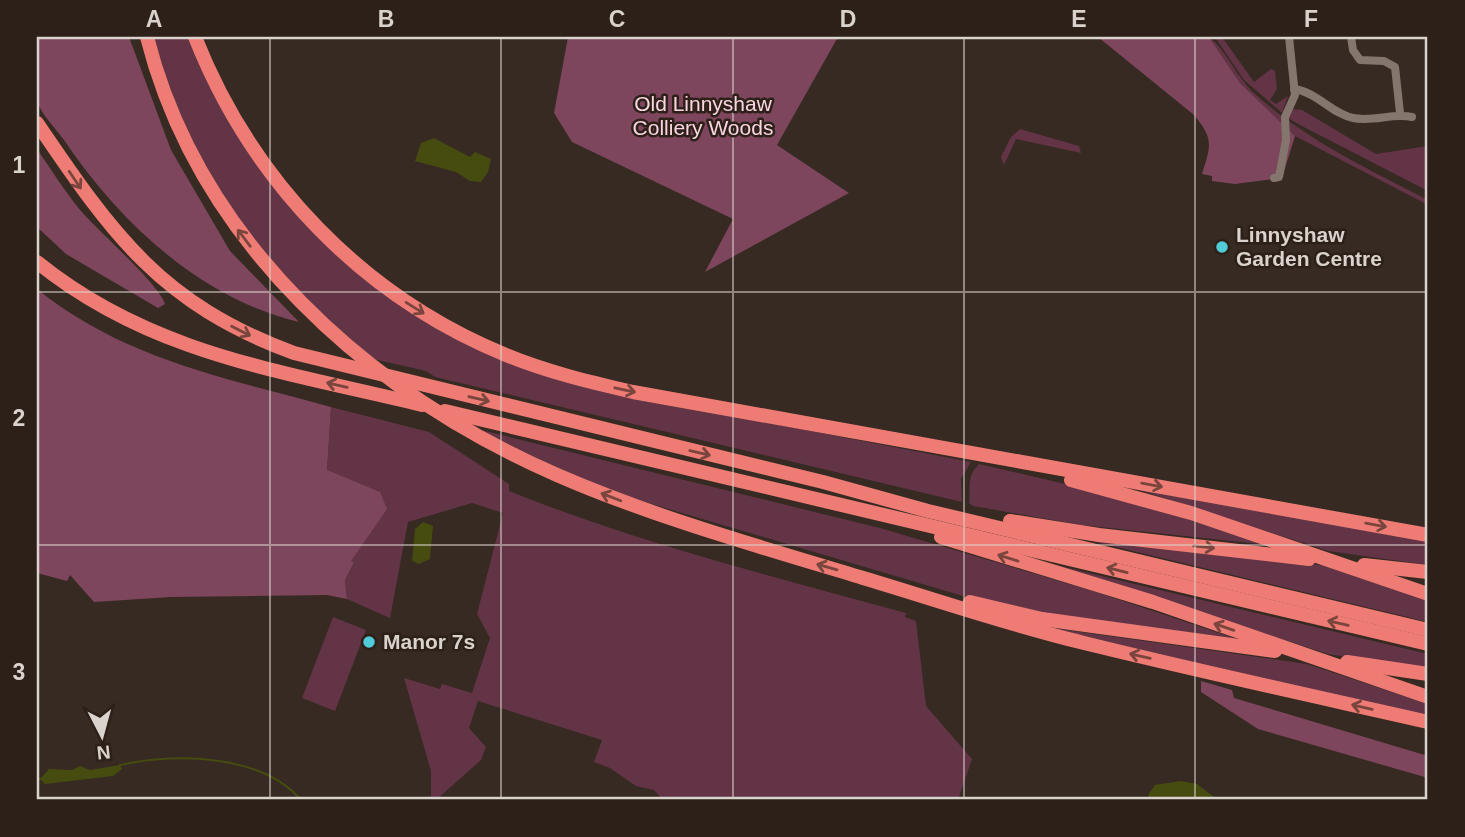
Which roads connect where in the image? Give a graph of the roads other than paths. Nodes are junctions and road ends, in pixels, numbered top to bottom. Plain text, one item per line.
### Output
1 (146, 37) edge
2 (195, 37) edge
3 (1289, 37) edge
4 (1351, 37) edge
5 (1294, 89) junction
6 (1400, 113) junction
7 (1412, 117) dead end
8 (37, 123) edge
9 (1274, 178) dead end
10 (37, 257) edge
11 (37, 262) edge
12 (65, 285) junction
13 (820, 425) junction
14 (823, 482) junction
15 (815, 501) junction
16 (1428, 535) edge
17 (1428, 572) edge
18 (868, 579) junction
19 (1428, 594) edge
20 (1428, 630) edge
21 (1428, 644) edge
22 (1428, 674) edge
23 (1428, 696) edge
24 (1428, 722) edge

18 -> 1 highway
2 -> 13 highway
3 - 5 street
4 - 6 street
5 - 6 street
5 - 9 street
6 - 7 street
8 -> 14 highway
10 - 12 highway
11 - 12 highway
15 -> 12 highway
13 -> 16 highway
13 - 19 highway
14 -> 17 highway
14 - 20 highway
21 -> 15 highway
23 -> 15 highway
18 - 22 highway
24 -> 18 highway

